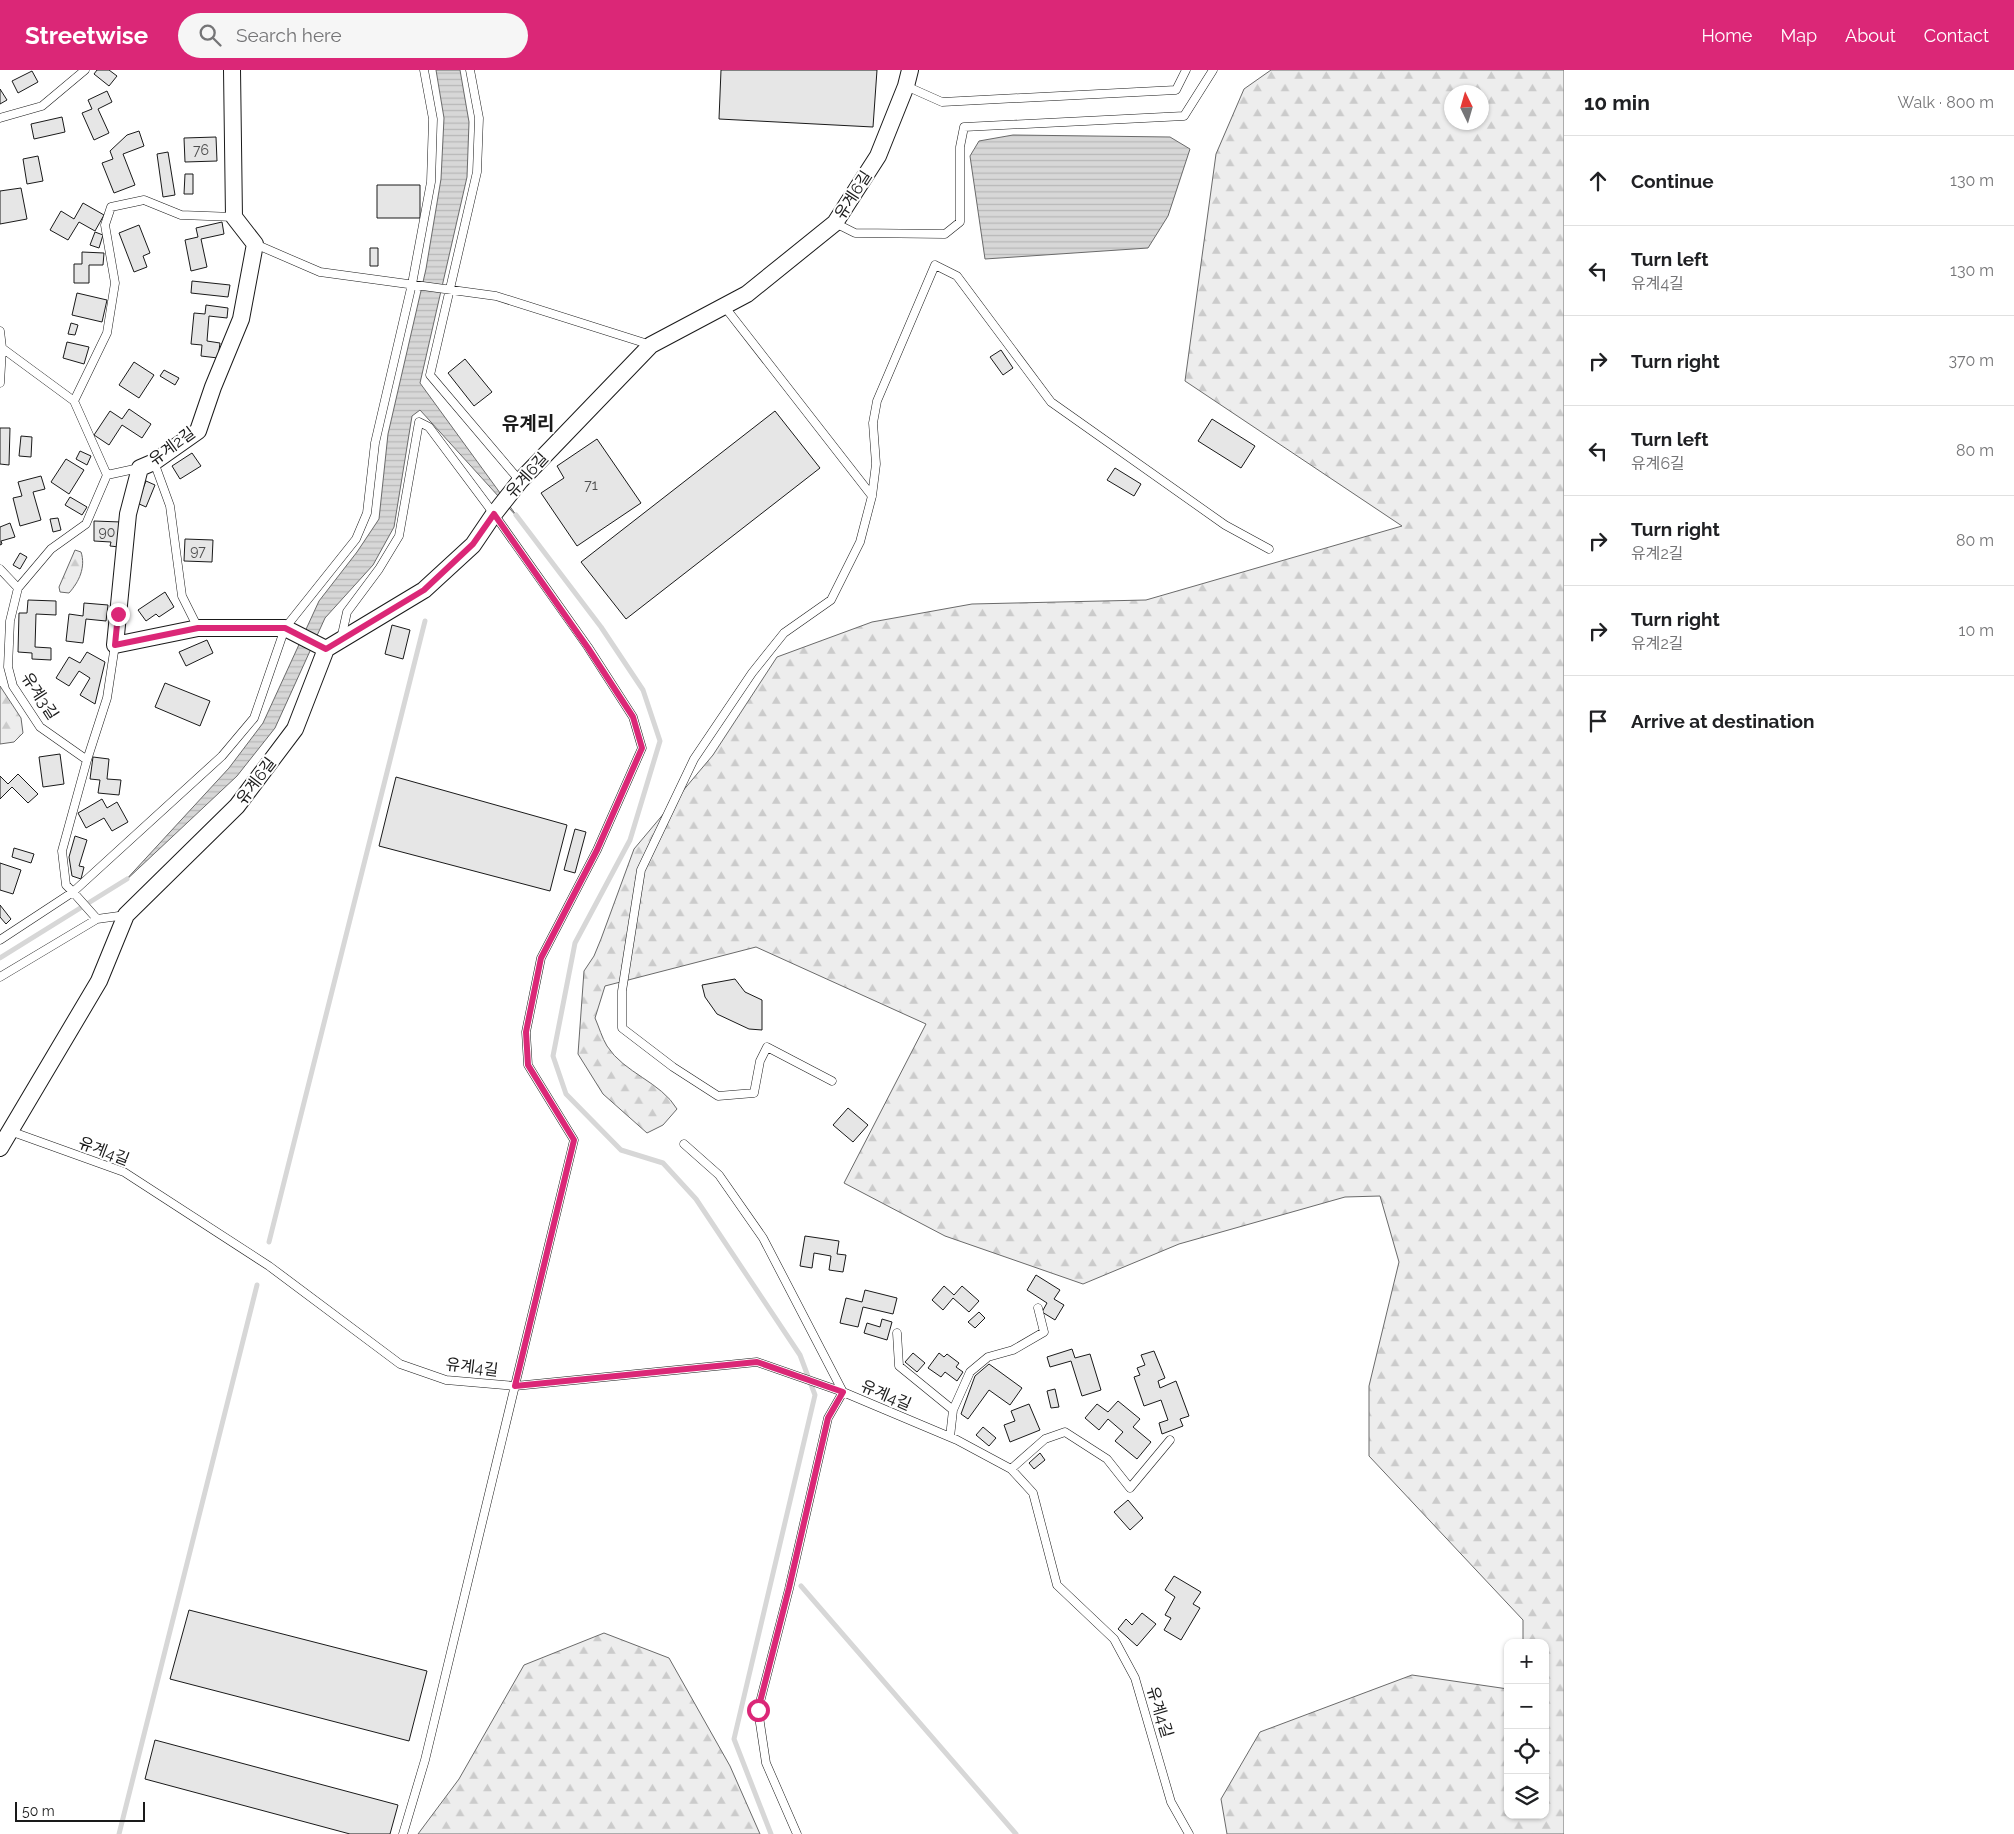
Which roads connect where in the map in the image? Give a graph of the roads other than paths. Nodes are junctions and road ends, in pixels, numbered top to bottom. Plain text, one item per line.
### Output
1 (85, 70) edge
2 (232, 70) edge
3 (424, 70) edge
4 (470, 70) edge
5 (910, 70) edge
6 (1186, 70) edge
7 (1213, 70) edge
8 (906, 86) junction
9 (0, 118) edge
10 (234, 217) junction
11 (835, 223) junction
12 (255, 244) junction
13 (412, 284) junction
14 (451, 290) junction
15 (724, 306) junction
16 (0, 331) edge
17 (651, 345) junction
18 (1, 348) edge
19 (0, 383) edge
20 (74, 401) junction
21 (147, 465) junction
22 (107, 475) junction
23 (520, 481) junction
24 (872, 496) junction
25 (494, 514) junction
26 (1269, 549) dead end
27 (0, 569) edge
28 (18, 588) junction
29 (198, 628) junction
30 (285, 628) junction
31 (115, 645) junction
32 (333, 645) junction
33 (87, 760) junction
34 (73, 892) junction
35 (126, 915) junction
36 (97, 920) junction
37 (0, 940) edge
38 (0, 978) edge
39 (832, 1081) dead end
40 (5, 1135) edge
41 (684, 1144) dead end
42 (0, 1148) edge
43 (1038, 1308) dead end
44 (897, 1333) dead end
45 (515, 1386) junction
46 (843, 1392) junction
47 (953, 1410) junction
48 (950, 1437) junction
49 (1170, 1440) dead end
50 (1011, 1469) junction
51 (403, 1834) edge
52 (797, 1834) edge
53 (1189, 1834) edge

1 - 9 lane
2 - 10 street
3 - 13 lane
4 - 14 lane
5 - 8 street, 유계6길
6 - 8 lane
7 - 11 lane
8 - 11 street, 유계6길
10 - 12 street
10 - 20 lane
11 - 15 street, 유계6길
12 - 13 lane
12 - 21 street, 유계2길
13 - 14 lane
13 - 30 lane
14 - 17 lane
14 - 23 lane
15 - 17 street, 유계6길
15 - 24 lane
16 - 18 lane
17 - 23 street, 유계6길
18 - 19 lane
18 - 20 lane
20 - 22 lane
21 - 22 lane
21 - 29 lane
21 - 31 street, 유계2길
22 - 28 lane, 유계3길
23 - 25 street, 유계6길
24 - 26 lane
24 - 39 lane
25 - 32 street, 유계6길
25 - 32 lane
25 - 45 lane
27 - 28 lane
28 - 33 lane, 유계3길
29 - 30 street
29 - 31 street
30 - 32 street
30 - 34 lane
31 - 33 lane
32 - 35 street, 유계6길
33 - 34 lane
34 - 36 lane
34 - 37 lane
35 - 36 lane
35 - 40 street, 유계6길
36 - 38 lane
40 - 42 street, 유계6길
40 - 45 lane, 유계4길
41 - 46 lane
43 - 47 lane
44 - 47 lane
45 - 46 lane, 유계4길
45 - 51 lane
46 - 48 lane, 유계4길
46 - 52 lane
47 - 48 lane
48 - 50 lane, 유계4길
49 - 50 lane
50 - 53 lane, 유계4길

